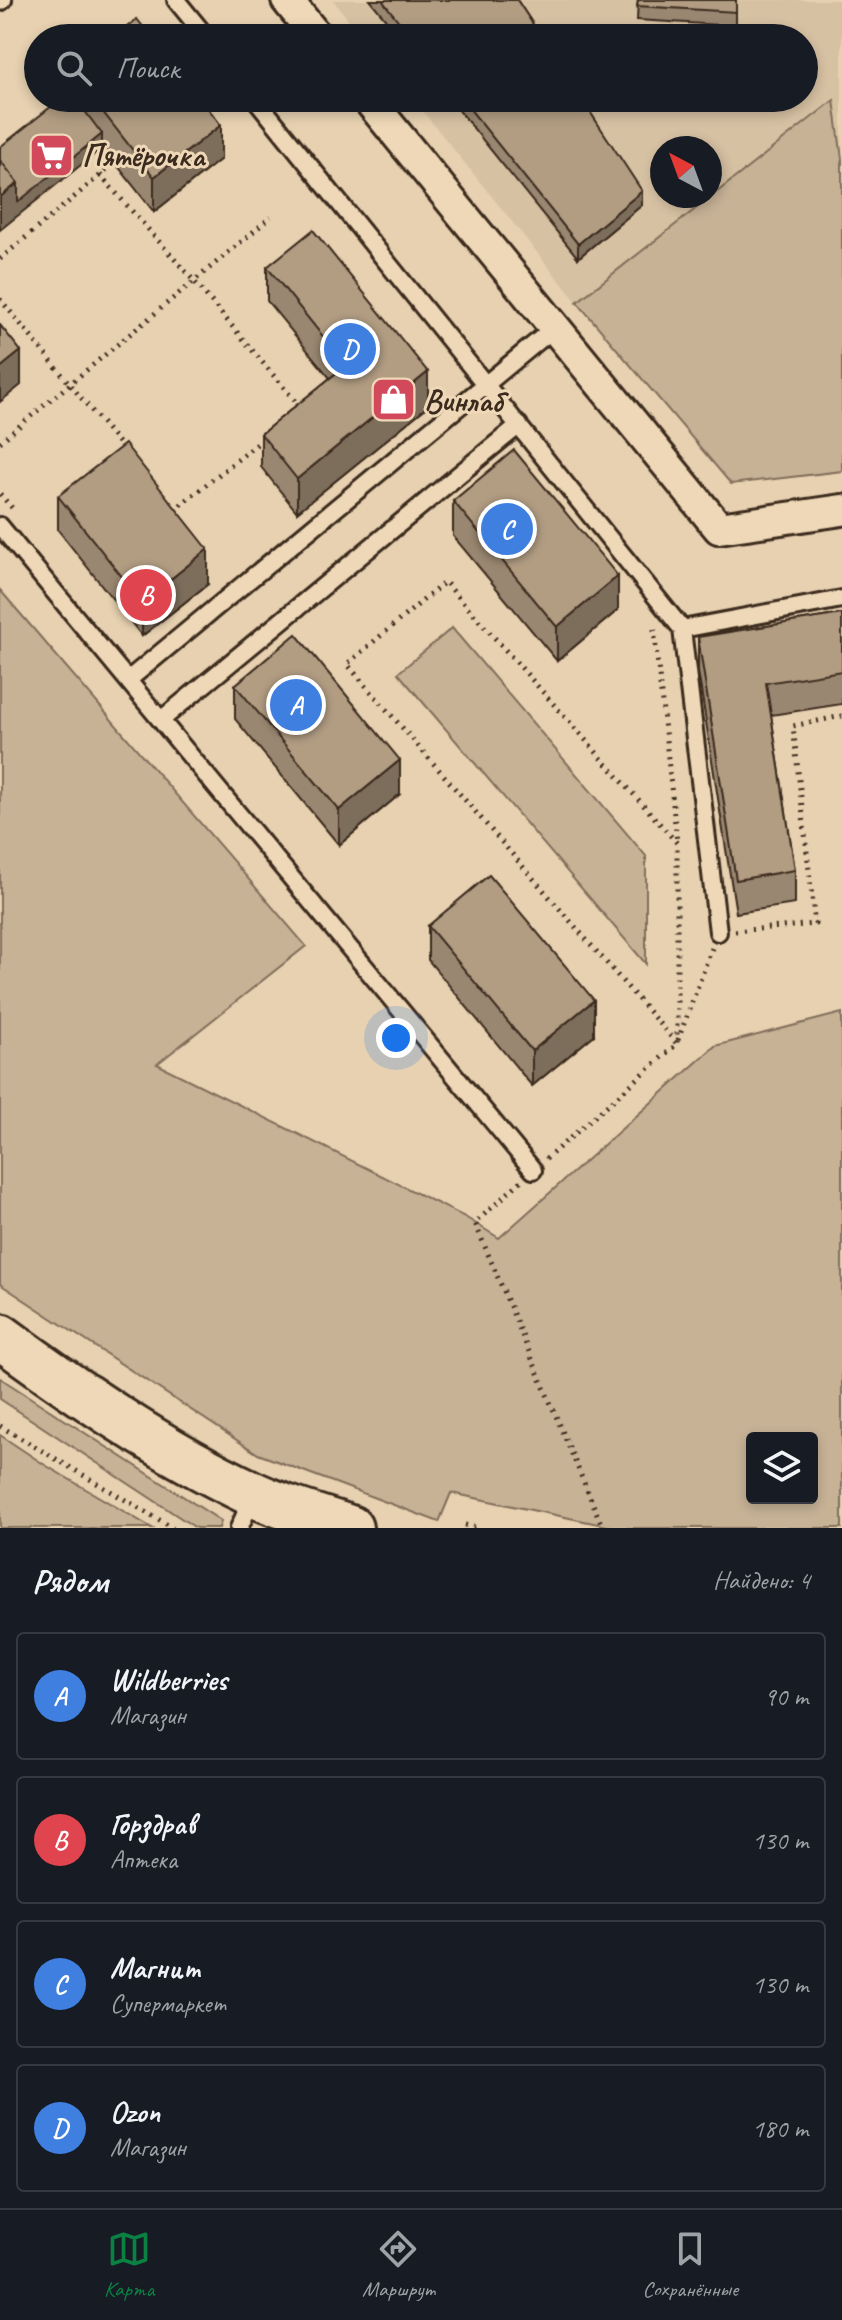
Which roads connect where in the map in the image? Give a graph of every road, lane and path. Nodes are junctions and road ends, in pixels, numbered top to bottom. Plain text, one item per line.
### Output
1 (176, 0) edge
2 (287, 0) edge
3 (196, 24) edge
4 (307, 24) edge
5 (266, 112) edge
6 (378, 112) edge
7 (115, 163) edge
8 (100, 175) junction
9 (271, 217) dead end
10 (0, 259) edge
11 (194, 281) junction
12 (0, 299) edge
13 (555, 327) junction
14 (69, 385) junction
15 (486, 386) junction
16 (290, 418) edge
17 (519, 425) junction
18 (267, 436) edge
19 (0, 442) edge
20 (127, 453) edge
21 (165, 499) edge
22 (842, 510) edge
23 (3, 535) edge
24 (842, 599) edge
25 (654, 624) dead end
26 (682, 629) junction
27 (128, 680) junction
28 (842, 716) edge
29 (161, 720) junction
30 (677, 843) junction
31 (718, 932) junction
32 (677, 1044) junction
33 (533, 1170) junction
34 (0, 1336) edge
35 (0, 1426) edge
36 (246, 1511) edge
37 (465, 1525) dead end
38 (173, 1528) edge
39 (350, 1528) edge
40 (479, 1528) edge
41 (603, 1528) edge

1 - 3 lane
2 - 4 street
5 - 15 lane
6 - 13 street
7 - 8 path
8 - 10 path
8 - 11 path
9 - 11 path
11 - 14 path
11 - 16 path
12 - 14 path
13 - 15 lane
13 - 22 street
14 - 19 path
14 - 20 path
15 - 17 lane
15 - 27 lane
17 - 26 lane
17 - 29 lane
18 - 21 path
23 - 27 lane
24 - 26 lane
25 - 30 path
26 - 31 lane
27 - 29 lane
28 - 31 path
29 - 33 lane
30 - 32 path
30 - 32 path
31 - 32 path
32 - 33 path
33 - 41 path
34 - 36 main road
35 - 38 path
36 - 39 main road
37 - 40 path

